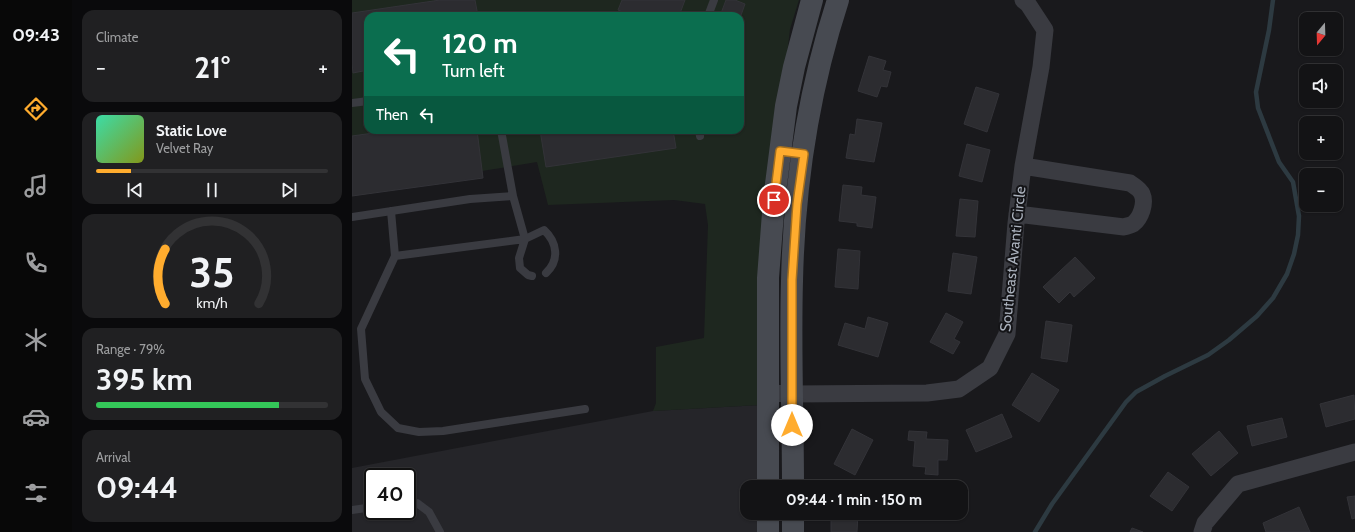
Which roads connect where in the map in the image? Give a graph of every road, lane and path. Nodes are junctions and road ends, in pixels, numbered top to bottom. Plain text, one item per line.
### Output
1 (714, 0) edge
2 (812, 0) edge
3 (838, 0) edge
4 (1023, 0) edge
5 (710, 12) edge
6 (364, 102) edge
7 (352, 103) edge
8 (502, 134) edge
9 (780, 151) junction
10 (804, 154) junction
11 (1022, 166) junction
12 (513, 196) junction
13 (391, 211) junction
14 (1017, 214) junction
15 (352, 217) edge
16 (524, 239) junction
17 (395, 256) junction
18 (546, 273) dead end
19 (532, 276) dead end
20 (769, 393) junction
21 (792, 394) junction
22 (585, 409) dead end
23 (1355, 452) edge
24 (768, 480) edge
25 (793, 480) edge
26 (416, 503) edge
27 (364, 508) edge
28 (352, 510) edge
29 (768, 520) edge
30 (793, 520) edge
31 (440, 532) edge
32 (768, 532) edge
33 (793, 532) edge
34 (1202, 532) edge

1 - 5 lane
2 - 9 street
3 - 10 street
4 - 11 street, Southeast Avanti Circle
6 - 7 lane
8 - 12 lane
9 - 10 street
9 - 20 street
10 - 21 street
11 - 14 street, Southeast Avanti Circle
11 - 14 street
12 - 13 lane
12 - 16 lane
13 - 15 lane
13 - 17 lane
14 - 21 street, Southeast Avanti Circle
16 - 17 lane
16 - 18 lane
16 - 19 lane
17 - 22 lane
20 - 21 street, Southeast Avanti Circle
20 - 24 street
21 - 25 street
23 - 34 street
26 - 31 lane
27 - 28 lane
29 - 32 street
30 - 33 street

